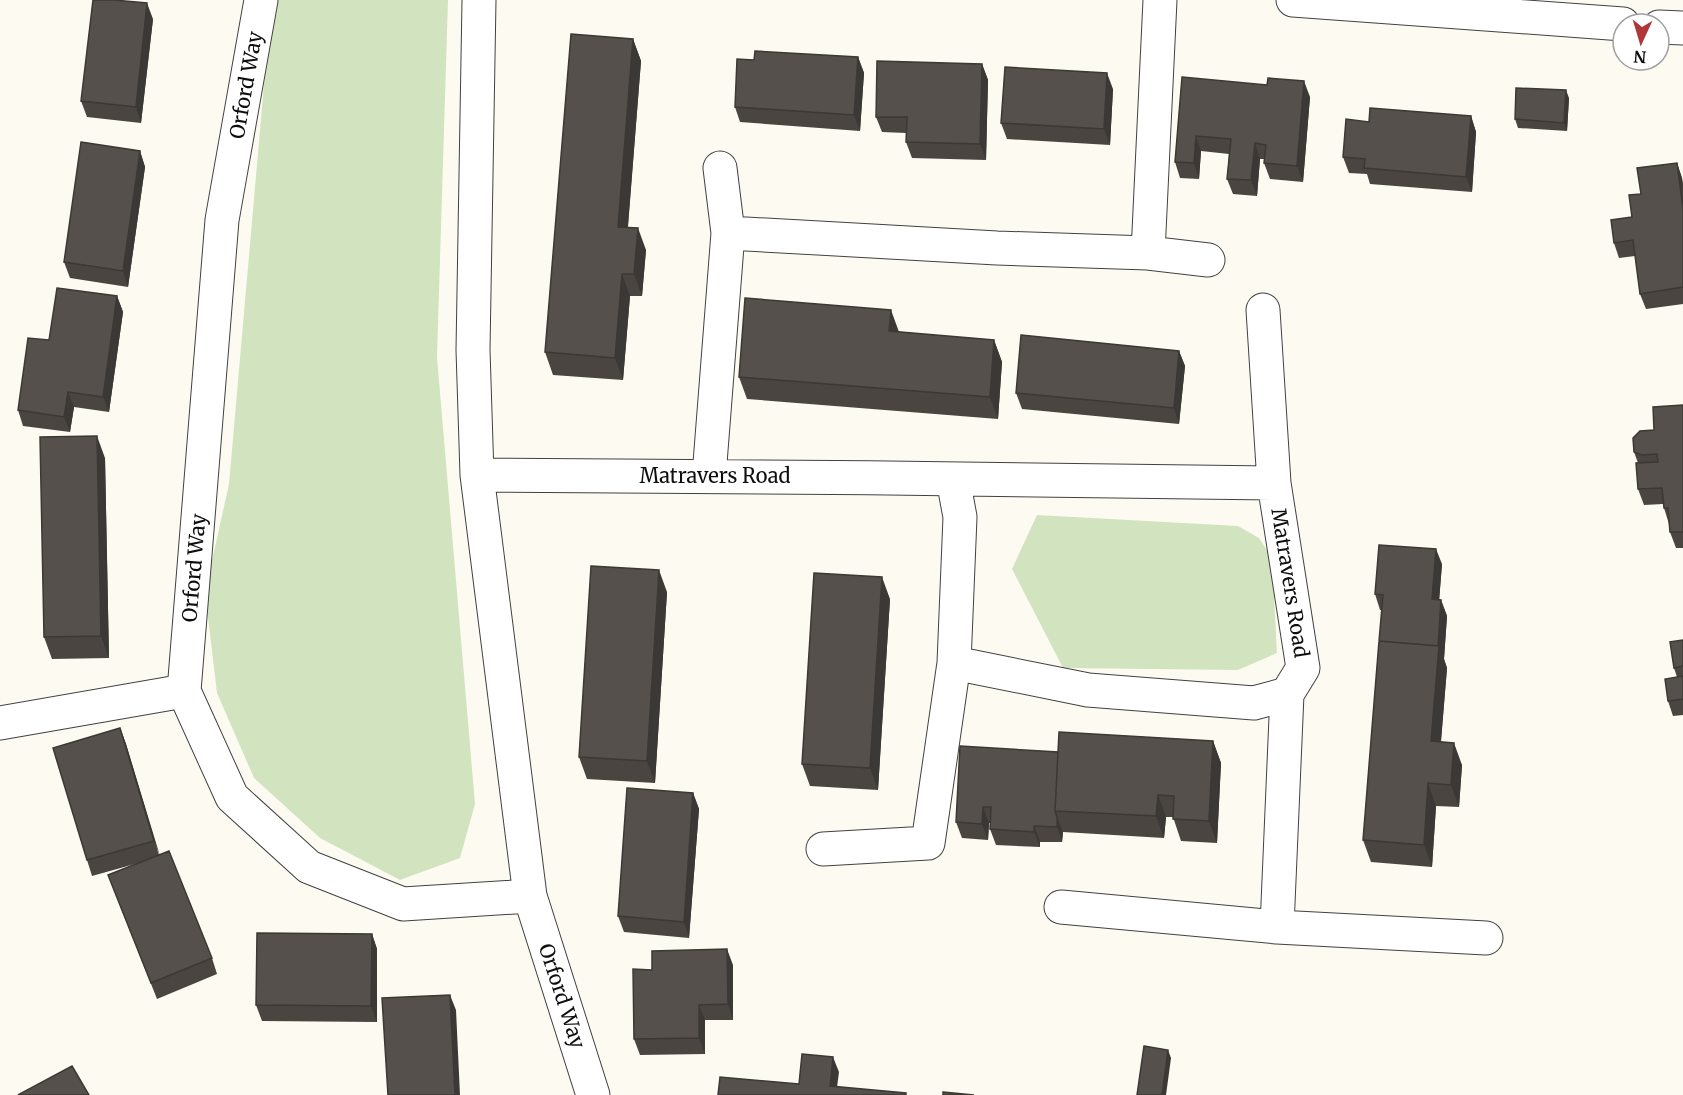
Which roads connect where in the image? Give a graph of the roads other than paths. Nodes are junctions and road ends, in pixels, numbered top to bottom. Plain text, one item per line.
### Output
1 (261, 0) edge
2 (479, 0) edge
3 (1160, 0) edge
4 (1293, 0) edge
5 (1611, 23) edge
6 (720, 168) dead end
7 (728, 233) junction
8 (1148, 253) junction
9 (1208, 260) dead end
10 (1263, 310) dead end
11 (477, 475) junction
12 (710, 476) junction
13 (953, 479) junction
14 (1274, 483) junction
15 (954, 663) junction
16 (184, 691) junction
17 (1287, 694) junction
18 (0, 723) edge
19 (824, 849) dead end
20 (530, 896) junction
21 (1061, 907) dead end
22 (1277, 927) junction
23 (1486, 938) dead end
24 (593, 1095) edge

1 - 16 street, Orford Way
2 - 11 street, Orford Way
3 - 8 street
4 - 5 street
6 - 7 street
7 - 8 street
7 - 12 street
8 - 9 street
10 - 14 street
11 - 12 street, Matravers Road
11 - 20 street, Orford Way
12 - 13 street, Matravers Road
13 - 14 street, Matravers Road
13 - 15 street
14 - 17 street, Matravers Road
15 - 17 street
15 - 19 street
16 - 18 street
16 - 20 street, Orford Way
17 - 22 street
20 - 24 street, Orford Way
21 - 22 street
22 - 23 street

